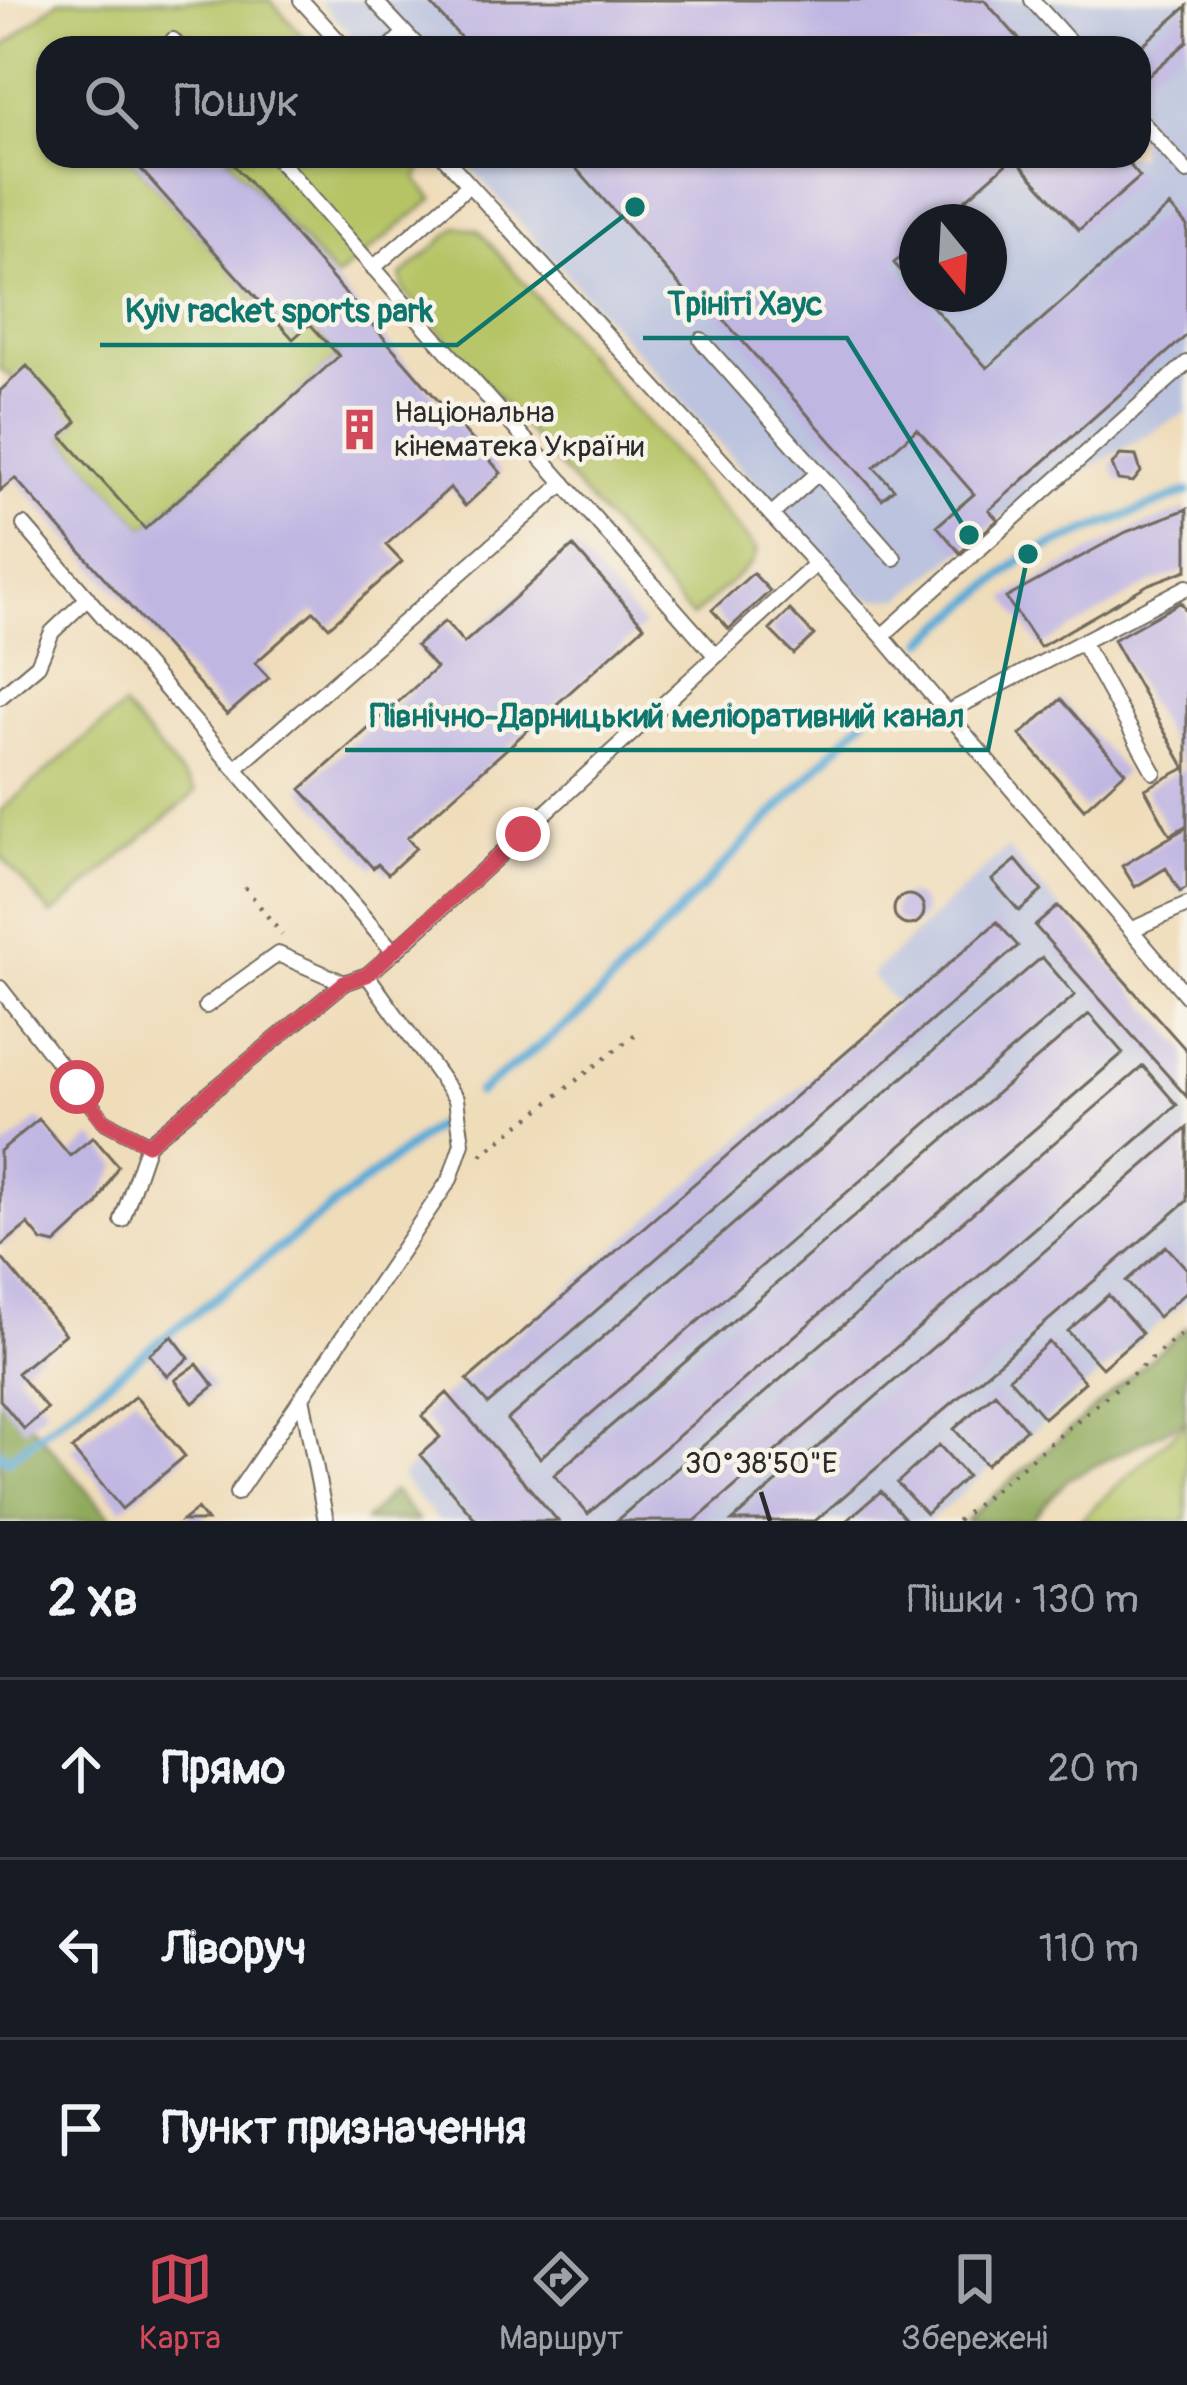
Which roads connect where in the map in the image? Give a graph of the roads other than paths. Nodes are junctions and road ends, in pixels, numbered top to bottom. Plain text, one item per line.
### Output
1 (301, 0) edge
2 (374, 0) edge
3 (1032, 0) edge
4 (405, 33) junction
5 (333, 36) edge
6 (402, 36) edge
7 (408, 36) edge
8 (1064, 36) edge
9 (1151, 132) edge
10 (286, 168) edge
11 (454, 168) edge
12 (1187, 172) edge
13 (470, 185) junction
14 (374, 268) junction
15 (700, 340) dead end
16 (1187, 363) edge
17 (818, 472) junction
18 (564, 483) junction
19 (771, 515) junction
20 (25, 525) dead end
21 (894, 558) dead end
22 (816, 564) junction
23 (1187, 587) edge
24 (88, 598) junction
25 (882, 636) junction
26 (1082, 642) junction
27 (716, 656) junction
28 (0, 698) edge
29 (948, 712) junction
30 (236, 769) junction
31 (1154, 772) dead end
32 (1187, 905) edge
33 (1133, 929) junction
34 (394, 952) junction
35 (367, 975) junction
36 (344, 983) junction
37 (0, 988) edge
38 (1187, 996) edge
39 (206, 1006) dead end
40 (148, 1144) junction
41 (122, 1220) dead end
42 (302, 1397) junction
43 (237, 1493) dead end
44 (326, 1521) edge

1 - 5 lane
2 - 4 lane
3 - 8 lane
4 - 6 lane
4 - 7 lane
9 - 12 lane
10 - 14 lane
11 - 13 lane
13 - 14 lane
13 - 19 lane
14 - 18 lane
15 - 17 lane
16 - 25 lane
17 - 19 lane
17 - 21 lane
18 - 27 lane
18 - 30 lane
19 - 22 lane
20 - 24 lane
22 - 25 lane
22 - 27 lane
23 - 26 lane
24 - 28 lane
24 - 30 lane
25 - 29 lane
26 - 29 lane
26 - 31 lane
27 - 34 lane
29 - 33 lane
30 - 34 lane
32 - 33 lane
33 - 38 lane
34 - 35 lane
35 - 36 lane
35 - 42 lane
36 - 39 lane
36 - 40 lane
37 - 40 lane
40 - 41 lane
42 - 43 lane
42 - 44 lane

